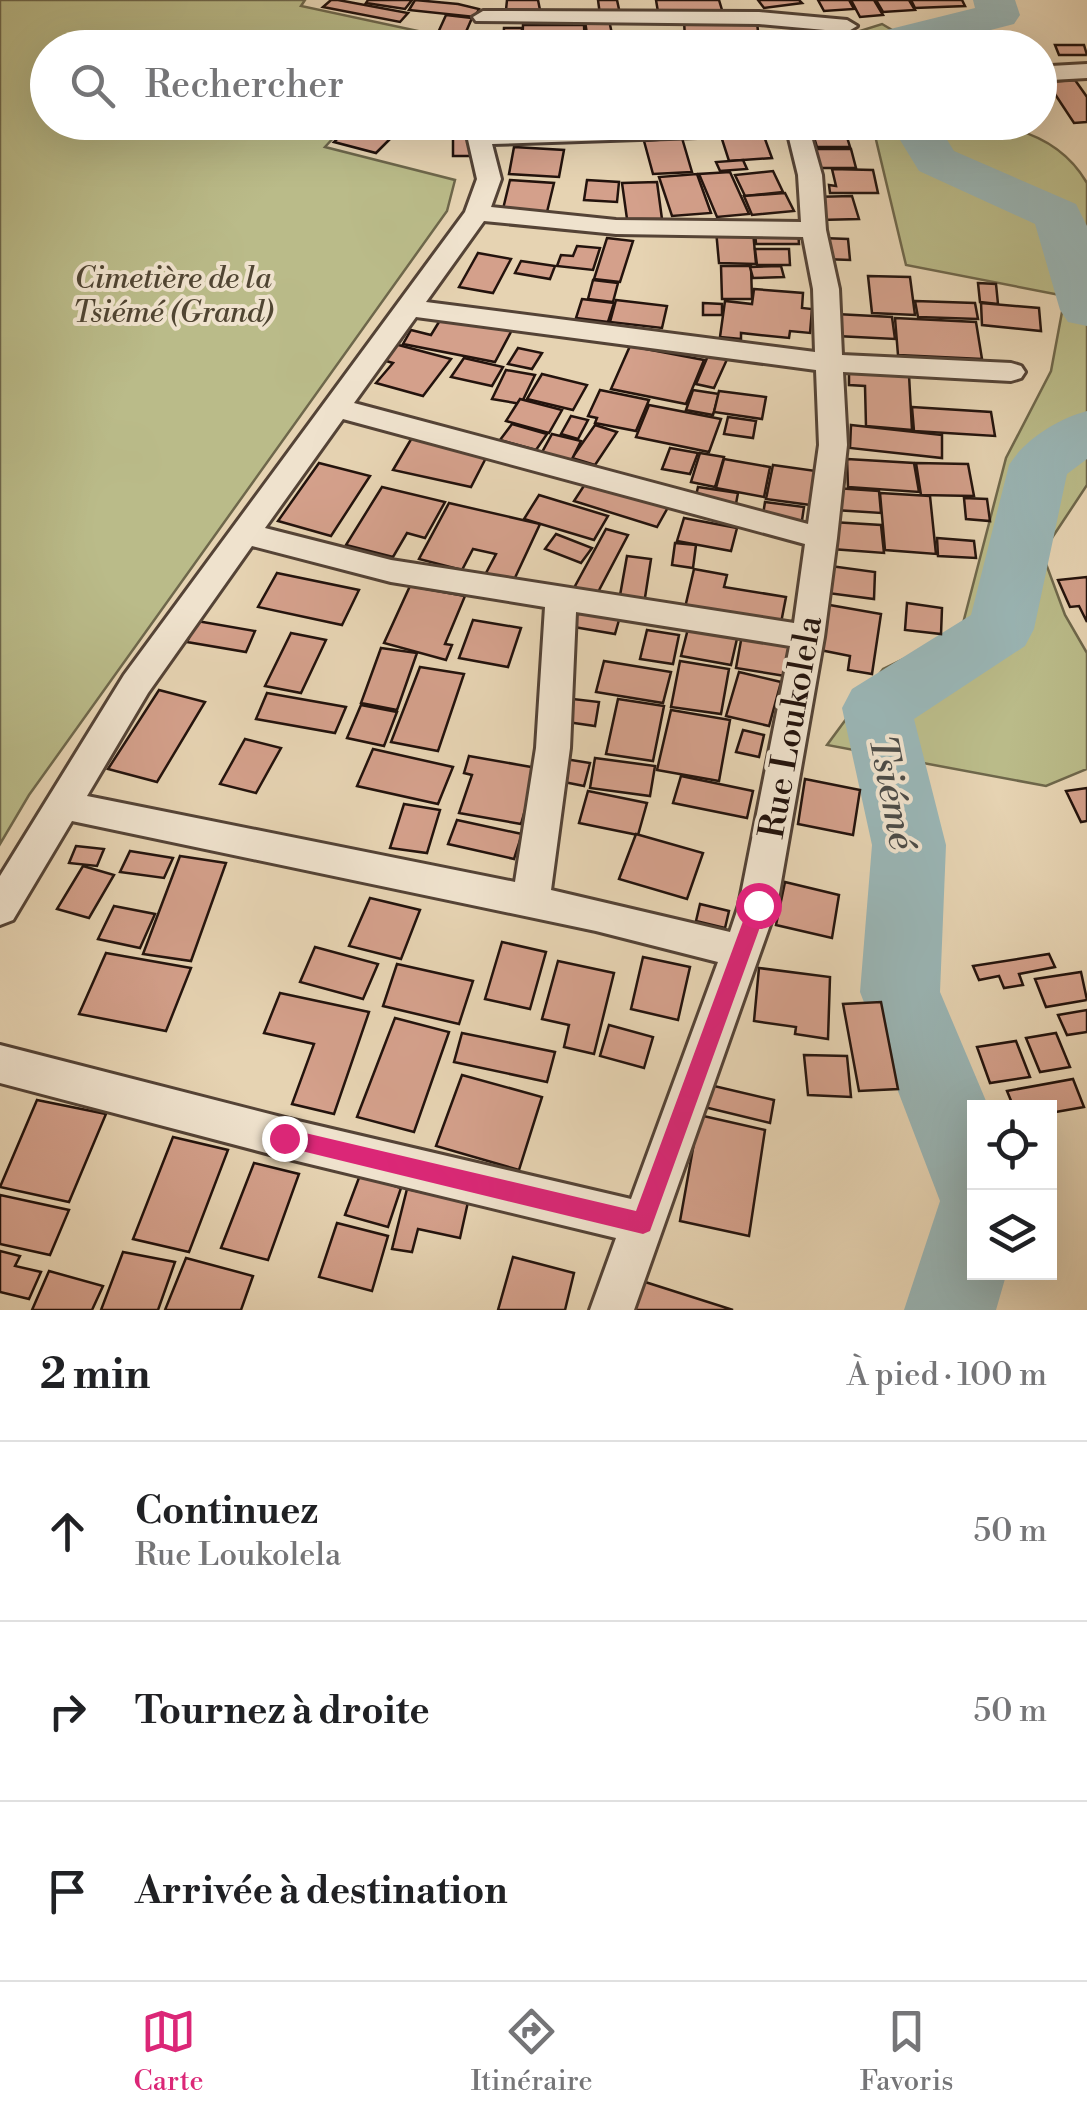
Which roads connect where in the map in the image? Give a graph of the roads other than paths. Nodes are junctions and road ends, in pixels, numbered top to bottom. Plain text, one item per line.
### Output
1 (734, 0) edge
2 (482, 17) edge
3 (759, 18) junction
4 (847, 26) dead end
5 (765, 30) edge
6 (1087, 71) edge
7 (1057, 73) edge
8 (480, 140) edge
9 (801, 140) edge
10 (477, 213) junction
11 (814, 230) junction
12 (410, 308) junction
13 (831, 363) junction
14 (1012, 372) dead end
15 (337, 408) junction
16 (245, 534) junction
17 (822, 538) junction
18 (561, 596) junction
19 (808, 637) junction
20 (62, 805) junction
21 (531, 902) junction
22 (0, 909) edge
23 (740, 951) junction
24 (0, 1064) edge
25 (643, 1223) junction
26 (612, 1310) edge

1 - 3 street
2 - 3 street
3 - 4 street
3 - 5 street
6 - 7 street
8 - 10 street
9 - 11 street, Rue Loukolela
10 - 11 street
10 - 12 street
11 - 13 street, Rue Loukolela
12 - 13 street
12 - 15 street
13 - 14 street
13 - 17 street, Rue Loukolela
15 - 16 street
15 - 17 street
16 - 18 street
16 - 20 street
17 - 19 street, Rue Loukolela
18 - 19 street
18 - 21 street
19 - 23 street, Rue Loukolela
20 - 21 street
20 - 22 street
21 - 23 street
23 - 25 street, Rue Loukolela
24 - 25 street
25 - 26 street, Rue Loukolela

